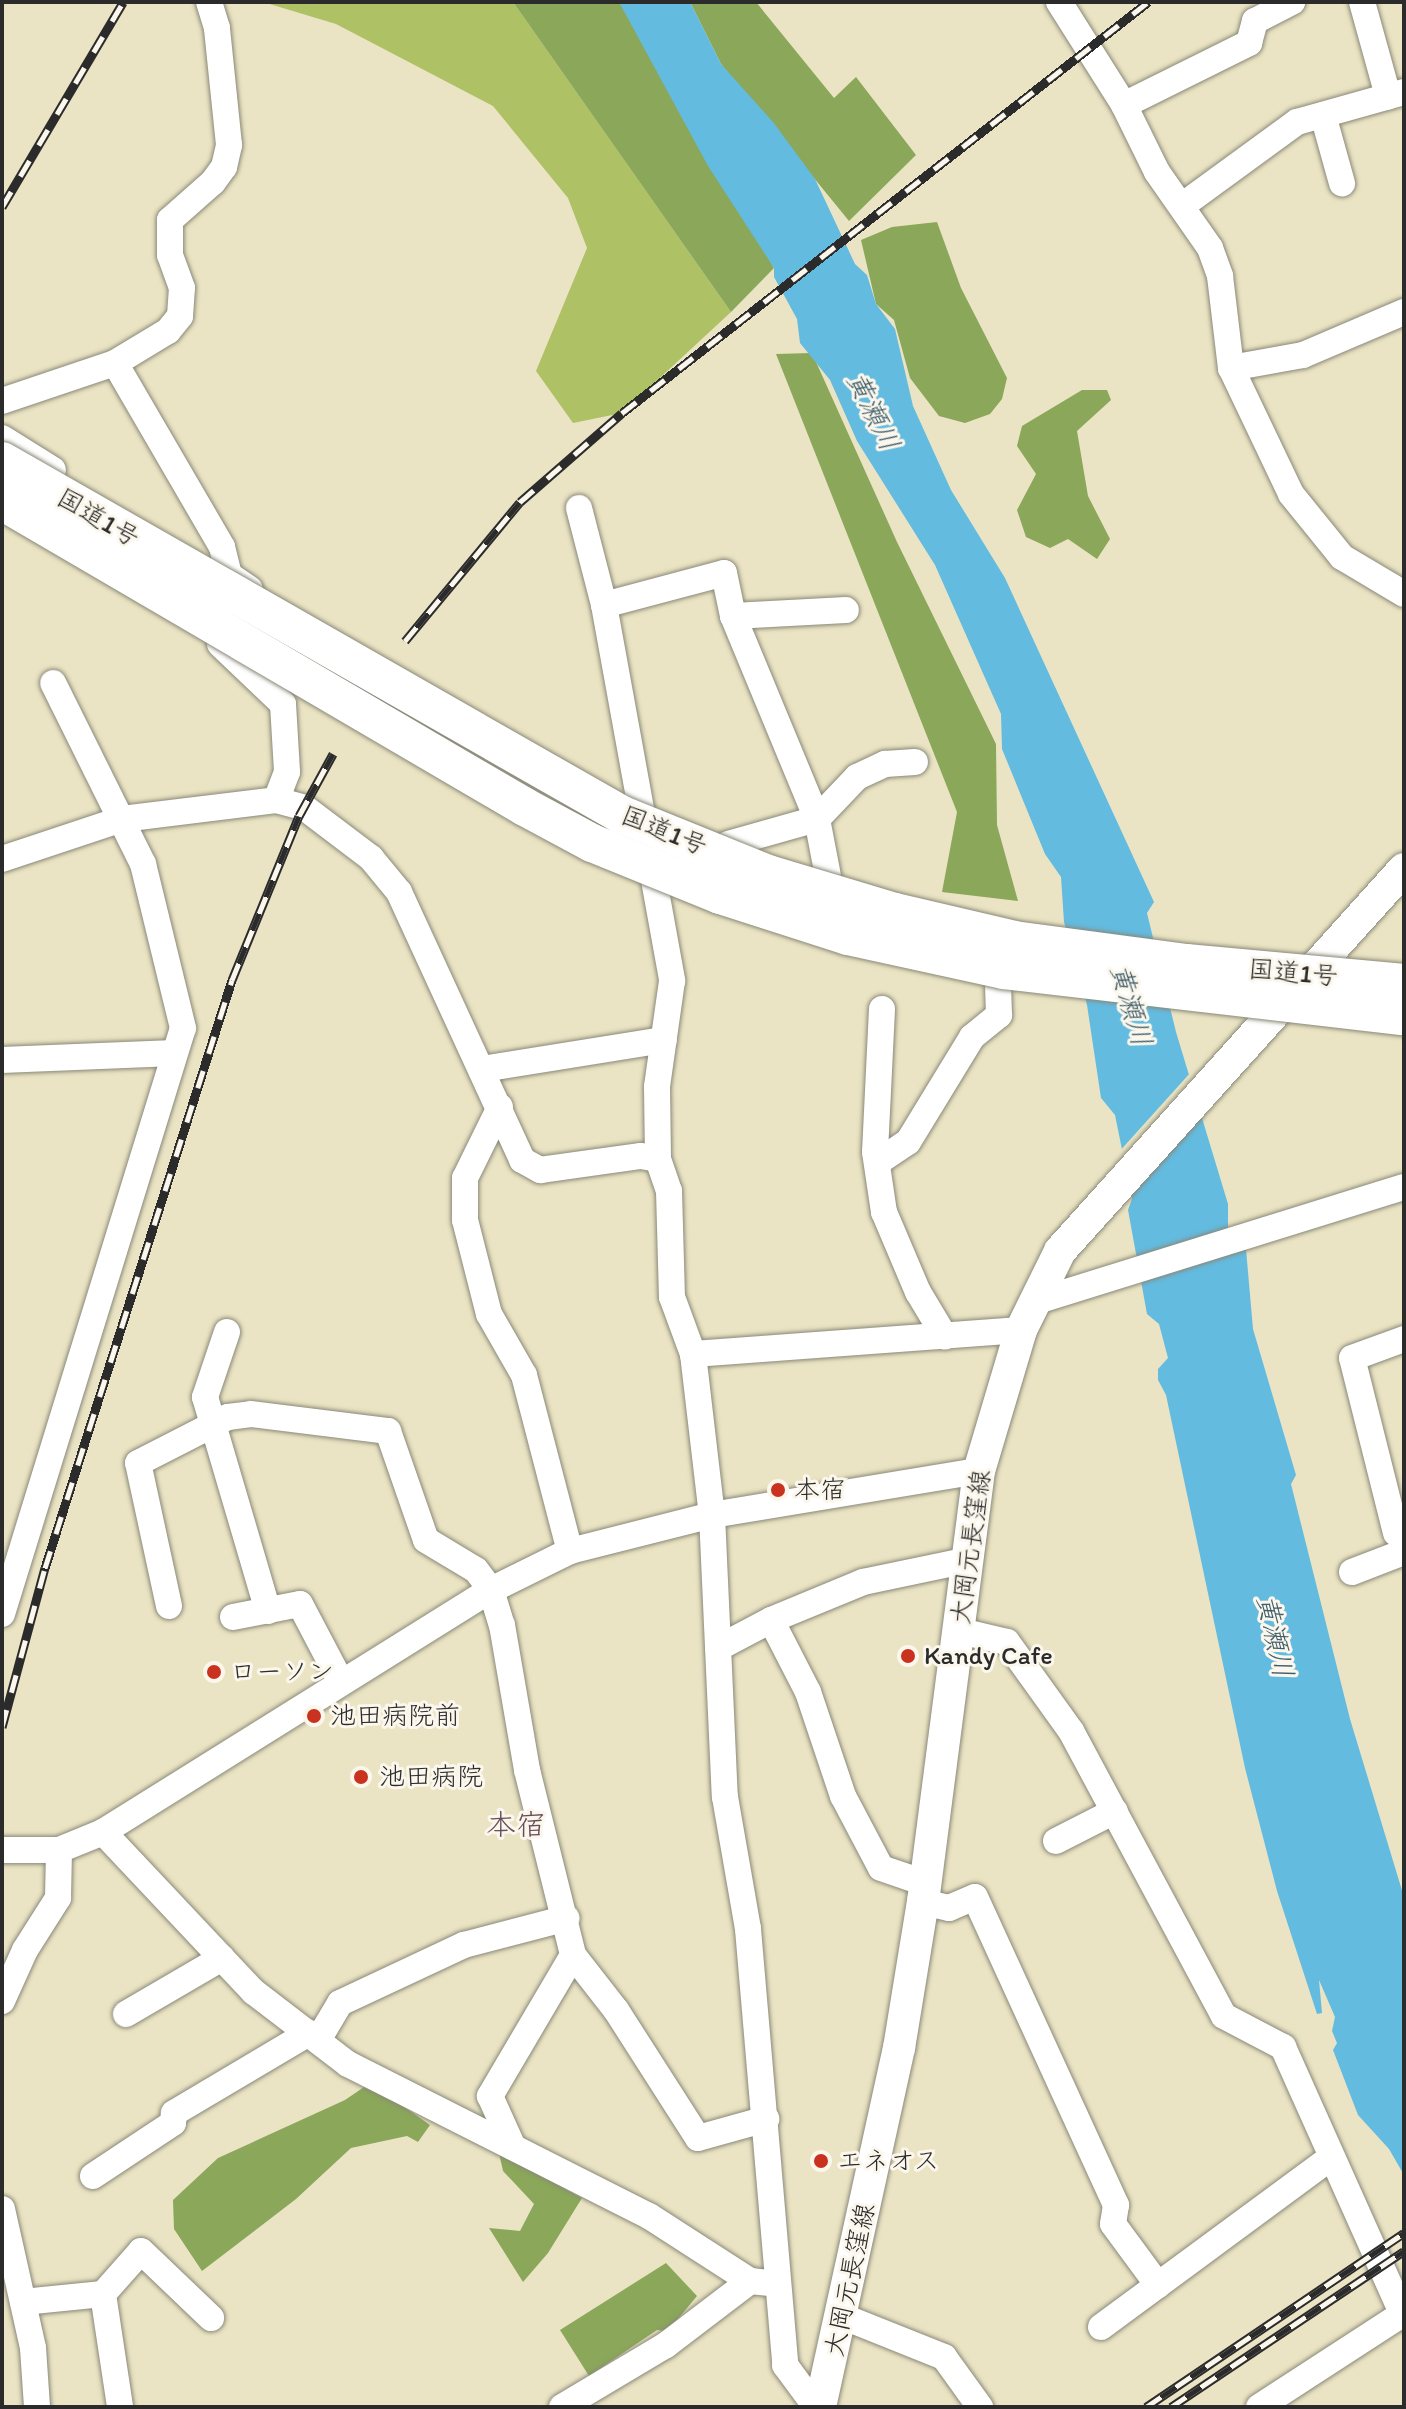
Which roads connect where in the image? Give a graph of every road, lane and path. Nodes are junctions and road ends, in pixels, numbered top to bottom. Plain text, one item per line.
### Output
1 (209, 2) edge
2 (1059, 2) edge
3 (1292, 2) edge
4 (1362, 2) edge
5 (1396, 94) edge
6 (1124, 105) junction
7 (1323, 115) junction
8 (1342, 183) dead end
9 (1183, 205) junction
10 (1404, 312) edge
11 (115, 363) junction
12 (1231, 368) junction
13 (2, 401) edge
14 (2, 438) edge
15 (2, 461) edge
16 (2, 501) edge
17 (579, 508) dead end
18 (229, 575) junction
19 (1404, 594) edge
20 (604, 605) junction
21 (846, 610) dead end
22 (733, 616) junction
23 (220, 644) dead end
24 (53, 683) dead end
25 (915, 762) dead end
26 (276, 800) junction
27 (640, 805) junction
28 (122, 819) junction
29 (817, 819) junction
30 (728, 844) junction
31 (2, 859) edge
32 (1404, 869) edge
33 (828, 876) junction
34 (1404, 983) edge
35 (882, 1009) dead end
36 (1404, 1016) edge
37 (664, 1040) junction
38 (174, 1053) junction
39 (2, 1060) edge
40 (482, 1069) junction
41 (500, 1107) junction
42 (658, 1159) junction
43 (878, 1162) junction
44 (1404, 1187) edge
45 (1028, 1316) junction
46 (227, 1332) dead end
47 (945, 1337) junction
48 (1404, 1339) edge
49 (693, 1354) junction
50 (213, 1424) junction
51 (979, 1471) junction
52 (712, 1515) junction
53 (1400, 1543) edge
54 (570, 1551) junction
55 (968, 1560) junction
56 (1352, 1572) dead end
57 (491, 1590) junction
58 (169, 1606) dead end
59 (268, 1611) junction
60 (2, 1614) edge
61 (233, 1617) dead end
62 (771, 1620) junction
63 (960, 1631) junction
64 (718, 1648) junction
65 (341, 1682) junction
66 (1115, 1811) junction
67 (103, 1832) junction
68 (1056, 1841) dead end
69 (2, 1850) edge
70 (59, 1850) junction
71 (924, 1892) junction
72 (567, 1918) junction
73 (573, 1955) junction
74 (222, 1958) junction
75 (2, 2001) edge
76 (126, 2014) dead end
77 (313, 2036) junction
78 (766, 2119) junction
79 (513, 2147) junction
80 (1330, 2158) junction
81 (93, 2176) dead end
82 (2, 2209) edge
83 (750, 2281) junction
84 (778, 2284) junction
85 (1158, 2285) junction
86 (103, 2294) junction
87 (23, 2302) junction
88 (1403, 2315) edge
89 (844, 2317) junction
90 (211, 2318) dead end
91 (1101, 2327) dead end
92 (598, 2397) edge
93 (37, 2407) edge
94 (120, 2407) edge
95 (562, 2407) edge
96 (818, 2407) edge
97 (980, 2407) edge
98 (1259, 2407) edge

1 - 11 street
2 - 6 street
3 - 6 street
4 - 5 street
5 - 7 street
6 - 9 street
7 - 8 street
7 - 9 street
9 - 12 street
10 - 12 street
11 - 13 street
11 - 18 street
12 - 19 street
14 - 18 street
15 - 34 highway, 国道1号, bridge
16 - 36 highway, 国道1号, bridge
17 - 20 street
18 - 27 street
20 - 22 street
20 - 27 street
21 - 22 street
22 - 29 street
23 - 26 street
24 - 28 street
25 - 29 street
26 - 28 street
26 - 40 street
27 - 30 street
27 - 37 street
28 - 31 street
28 - 38 street
29 - 30 street
29 - 33 street
30 - 33 street
32 - 45 main road, 大岡元長窪線
33 - 43 street
35 - 43 street
37 - 40 street
37 - 42 street
38 - 39 street
38 - 60 street
40 - 41 street
41 - 42 street
41 - 54 street
42 - 49 street
43 - 47 street
44 - 45 street
45 - 47 street
45 - 51 main road, 大岡元長窪線
46 - 50 street
47 - 49 street
48 - 53 street
49 - 52 street
50 - 57 street
50 - 58 street
50 - 59 street
51 - 52 street
51 - 55 main road, 大岡元長窪線
52 - 54 street
52 - 64 street
53 - 56 street
54 - 57 street
55 - 62 street
55 - 63 main road, 大岡元長窪線
57 - 65 street
57 - 72 street
59 - 61 street
59 - 65 street
62 - 64 street
62 - 71 street
63 - 66 street
63 - 71 main road, 大岡元長窪線
64 - 78 street
65 - 67 street
66 - 68 street
66 - 80 street
67 - 70 street
67 - 74 street
69 - 70 street
70 - 75 street
71 - 85 street
71 - 89 main road, 大岡元長窪線
72 - 73 street
72 - 77 street
73 - 78 street
73 - 79 street
74 - 76 street
74 - 77 street
77 - 79 street
77 - 81 street
78 - 84 street
79 - 83 street
80 - 85 street
80 - 88 street
82 - 87 street
83 - 84 street
83 - 92 street
84 - 96 street
85 - 91 street
86 - 87 street
86 - 90 street
86 - 94 street
87 - 93 street
88 - 98 street
89 - 96 main road, 大岡元長窪線
89 - 97 street
92 - 95 street

